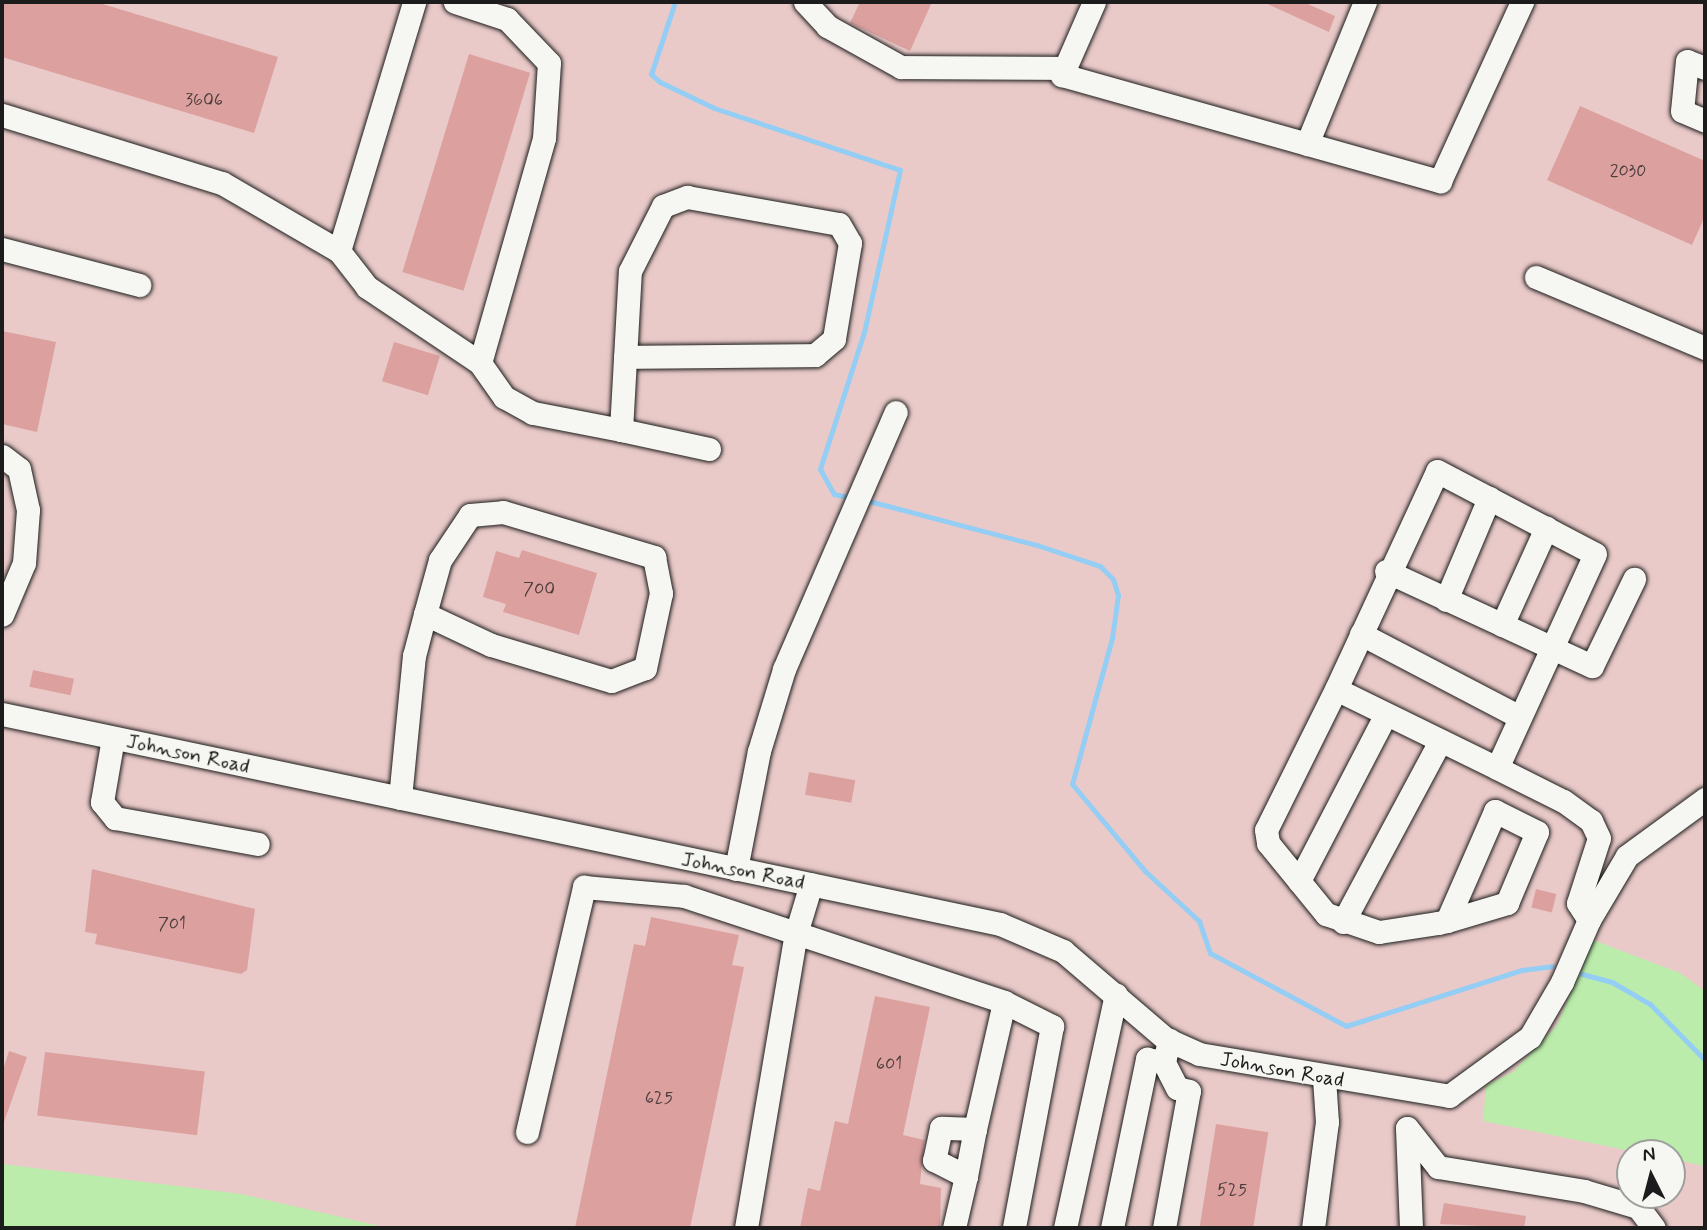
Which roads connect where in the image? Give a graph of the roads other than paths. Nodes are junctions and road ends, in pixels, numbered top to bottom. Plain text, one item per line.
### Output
1 (414, 2) edge
2 (455, 2) edge
3 (805, 2) edge
4 (1094, 2) edge
5 (1364, 2) edge
6 (1522, 2) edge
7 (1065, 68) junction
8 (1705, 68) edge
9 (2, 115) edge
10 (1705, 121) edge
11 (1307, 144) junction
12 (2, 249) edge
13 (339, 251) junction
14 (1536, 277) dead end
15 (139, 285) dead end
16 (1705, 348) edge
17 (625, 357) junction
18 (480, 363) junction
19 (896, 412) dead end
20 (621, 430) junction
21 (709, 449) dead end
22 (2, 456) edge
23 (1489, 498) junction
24 (1546, 528) junction
25 (1386, 571) junction
26 (1634, 579) dead end
27 (1446, 600) junction
28 (425, 614) junction
29 (2, 615) edge
30 (1502, 625) junction
31 (1361, 634) junction
32 (1552, 648) junction
33 (1336, 690) junction
34 (1386, 714) junction
35 (2, 715) edge
36 (1520, 717) junction
37 (113, 738) junction
38 (1440, 741) junction
39 (1497, 768) junction
40 (400, 798) junction
41 (1705, 799) edge
42 (258, 844) dead end
43 (736, 869) junction
44 (1299, 881) junction
45 (811, 884) junction
46 (1589, 920) junction
47 (1447, 921) junction
48 (1343, 922) junction
49 (795, 937) junction
50 (1116, 995) junction
51 (1004, 1002) junction
52 (1166, 1051) junction
53 (1324, 1078) junction
54 (1406, 1089) junction
55 (1407, 1128) junction
56 (975, 1129) junction
57 (527, 1132) dead end
58 (965, 1176) junction
59 (746, 1228) edge
60 (954, 1228) edge
61 (1014, 1228) edge
62 (1065, 1228) edge
63 (1112, 1228) edge
64 (1164, 1228) edge
65 (1313, 1228) edge
66 (1410, 1228) edge
67 (1654, 1228) edge

1 - 13 street
2 - 18 street
3 - 7 street
4 - 7 street
5 - 11 street
6 - 11 street
7 - 11 street
8 - 10 street
9 - 13 street
12 - 15 street
13 - 18 street
14 - 16 street
17 - 17 street
17 - 20 street
18 - 20 street
19 - 43 street
20 - 21 street
22 - 29 street
23 - 24 street
23 - 25 street
23 - 27 street
24 - 30 street
24 - 32 street
25 - 27 street
25 - 31 street
26 - 32 street
27 - 30 street
28 - 28 street
28 - 40 street
30 - 32 street
31 - 33 street
31 - 36 street
32 - 36 street
33 - 34 street
33 - 44 street
34 - 38 street
34 - 44 street
35 - 37 street, Johnson Road
36 - 39 street
37 - 40 street, Johnson Road
37 - 42 street
38 - 39 street
38 - 48 street
39 - 46 street
40 - 43 street, Johnson Road
41 - 46 street
43 - 45 street, Johnson Road
44 - 48 street
45 - 49 street
45 - 50 street, Johnson Road
46 - 54 street, Johnson Road
47 - 47 street
47 - 48 street
49 - 51 street
49 - 57 street
49 - 59 street
50 - 52 street, Johnson Road
50 - 62 street
51 - 56 street
51 - 61 street
52 - 53 street, Johnson Road
52 - 63 street
52 - 64 street
53 - 54 street, Johnson Road
53 - 65 street
54 - 55 street
55 - 66 street
55 - 67 street
56 - 58 street
56 - 58 street
58 - 60 street

